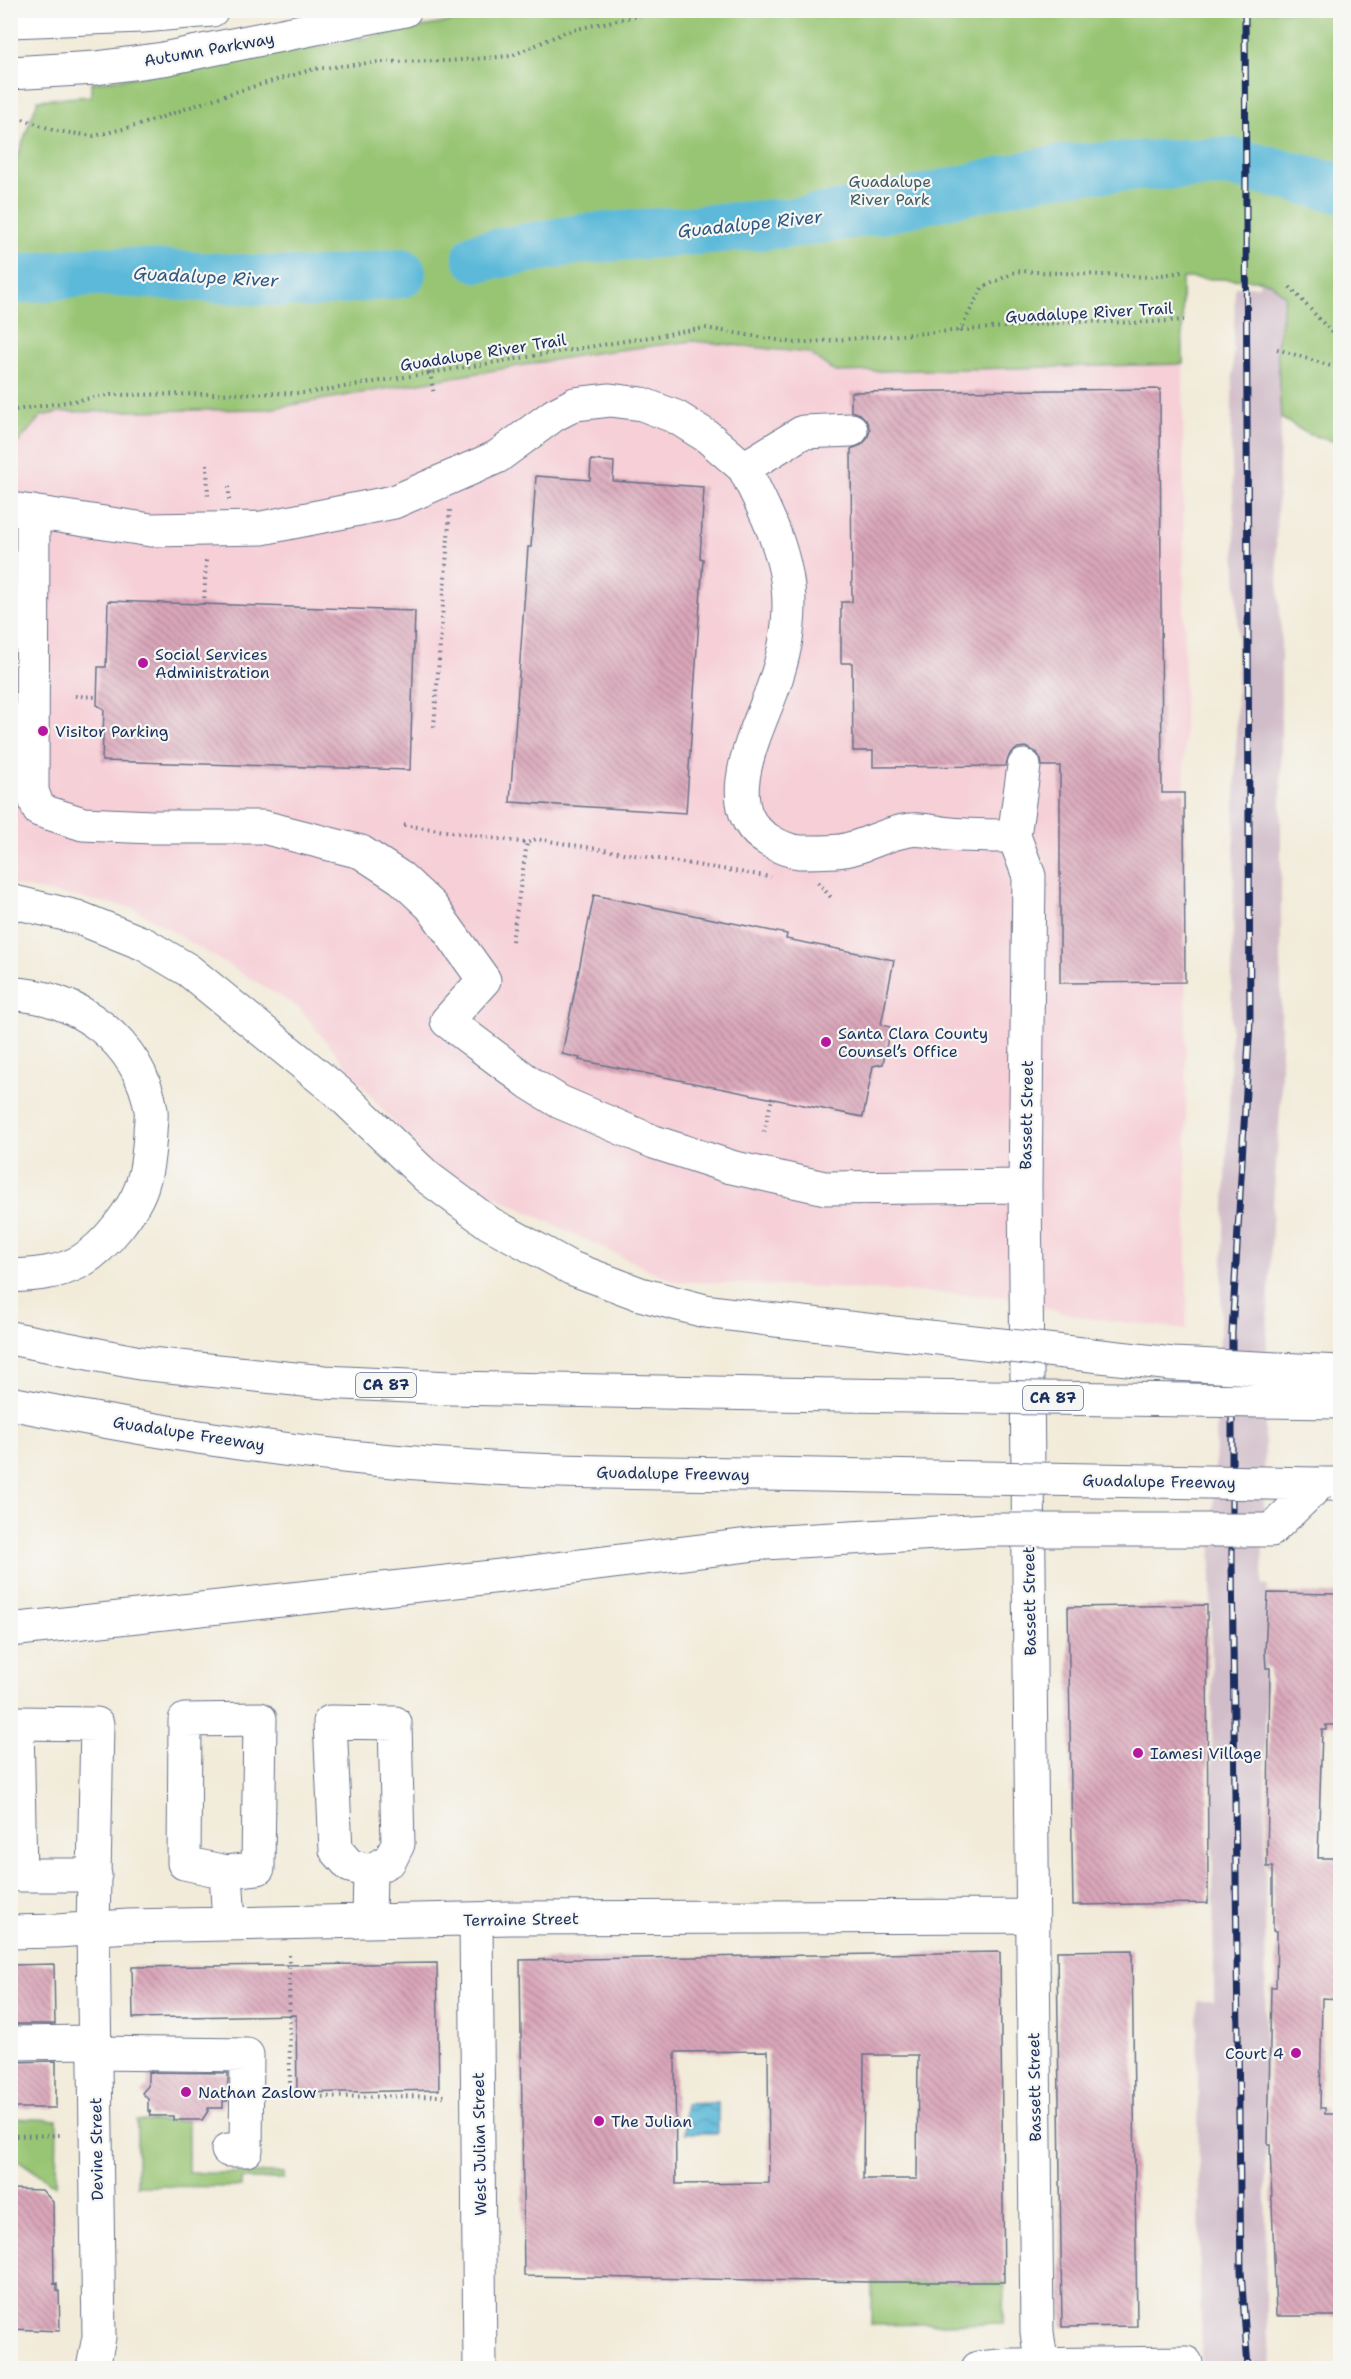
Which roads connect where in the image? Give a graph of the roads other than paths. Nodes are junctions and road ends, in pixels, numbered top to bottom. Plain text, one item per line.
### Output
1 (212, 10) edge
2 (405, 10) edge
3 (25, 17) edge
4 (11, 74) edge
5 (851, 430) dead end
6 (744, 468) junction
7 (22, 511) edge
8 (1024, 766) dead end
9 (1014, 836) junction
10 (10, 901) edge
11 (10, 994) edge
12 (1025, 1186) junction
13 (10, 1276) edge
14 (10, 1338) edge
15 (1341, 1372) edge
16 (1341, 1402) edge
17 (10, 1403) edge
18 (1330, 1484) edge
19 (10, 1630) edge
20 (370, 1871) dead end
21 (226, 1872) junction
22 (95, 1875) junction
23 (1032, 1916) junction
24 (476, 1919) junction
25 (369, 1921) junction
26 (229, 1924) junction
27 (93, 1929) junction
28 (10, 1932) edge
29 (10, 2043) edge
30 (95, 2047) junction
31 (228, 2150) dead end
32 (1186, 2363) dead end
33 (1042, 2367) edge
34 (93, 2368) edge
35 (480, 2368) edge
36 (978, 2368) edge

1 - 3 main road
2 - 4 main road, Autumn Parkway
3 - 4 main road
5 - 6 main road
6 - 7 main road
6 - 9 main road
7 - 12 main road
8 - 9 main road
9 - 12 main road, Bassett Street
10 - 15 main road, bridge
11 - 13 main road
12 - 23 main road, Bassett Street
14 - 16 main road, CA 87, bridge
17 - 18 main road, Guadalupe Freeway, bridge
18 - 19 main road, bridge
20 - 25 main road
21 - 21 main road
21 - 26 main road
22 - 22 main road, Devine Street
22 - 27 main road, Devine Street
23 - 24 main road, Terraine Street
23 - 33 main road, Bassett Street
24 - 25 main road, Terraine Street
24 - 35 main road, West Julian Street
25 - 26 main road, Terraine Street
26 - 27 main road, Terraine Street
27 - 28 main road, Terraine Street
27 - 30 main road, Devine Street
29 - 30 main road
30 - 31 main road
30 - 34 main road, Devine Street
32 - 33 main road
33 - 36 main road

